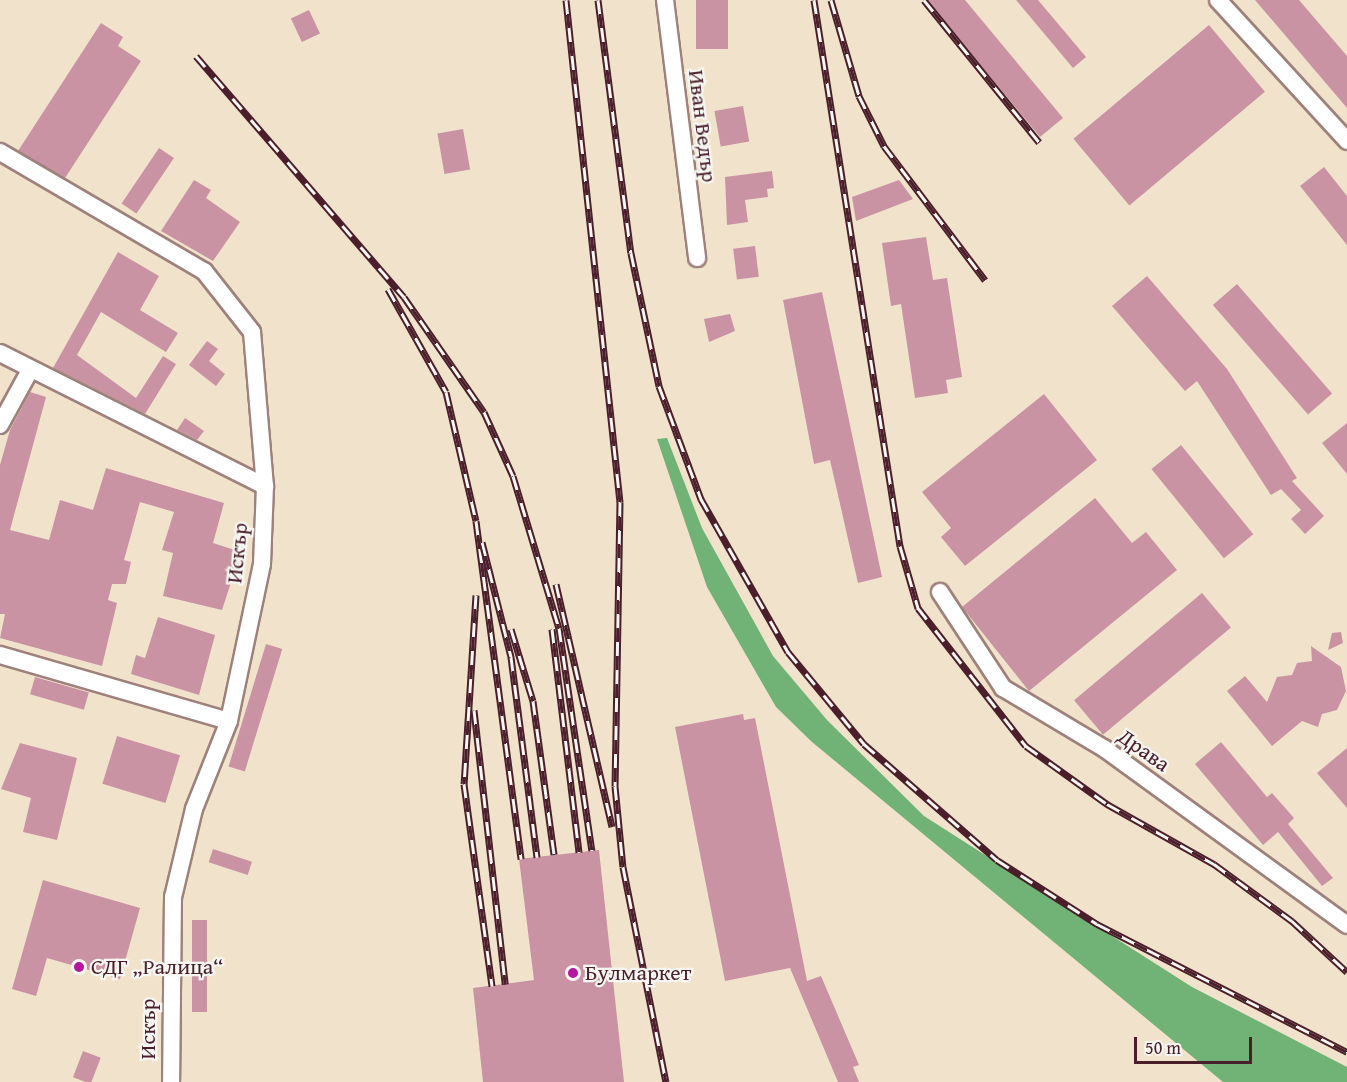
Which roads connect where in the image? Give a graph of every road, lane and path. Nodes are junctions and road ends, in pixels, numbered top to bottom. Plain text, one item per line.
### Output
1 (665, 0) edge
2 (1218, 0) edge
3 (1347, 141) edge
4 (0, 152) edge
5 (697, 258) dead end
6 (0, 353) edge
7 (30, 372) junction
8 (0, 425) edge
9 (265, 486) junction
10 (940, 592) dead end
11 (0, 655) edge
12 (229, 721) junction
13 (1347, 925) edge
14 (171, 1082) edge

1 - 5 street, Иван Ведър
2 - 3 street
4 - 9 street, Искър
6 - 7 street
7 - 8 street
7 - 9 street
9 - 12 street, Искър
10 - 13 street, Драва
11 - 12 street
12 - 14 street, Искър

